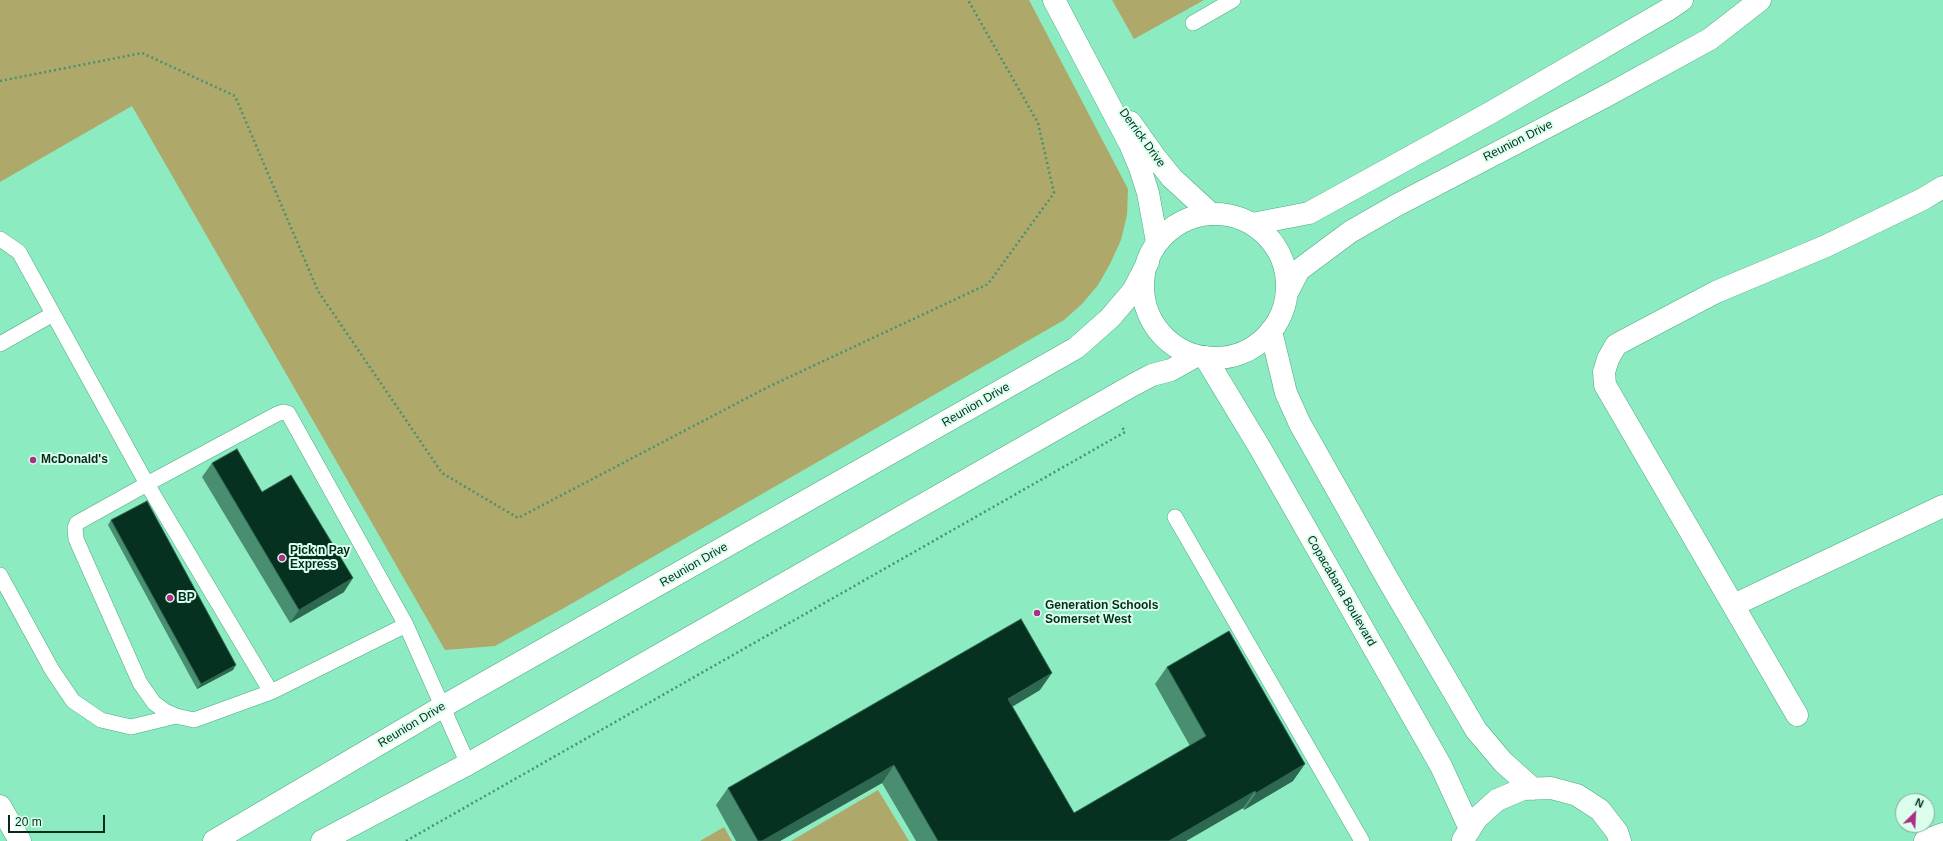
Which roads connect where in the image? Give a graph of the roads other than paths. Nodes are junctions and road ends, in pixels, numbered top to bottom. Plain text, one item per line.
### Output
1 (1054, 0) edge
2 (1233, 0) edge
3 (1682, 0) edge
4 (1760, 0) edge
5 (1193, 23) dead end
6 (1082, 54) junction
7 (1943, 187) edge
8 (1211, 214) junction
9 (1252, 224) junction
10 (0, 239) edge
11 (1157, 242) junction
12 (1148, 262) junction
13 (1287, 293) junction
14 (53, 314) junction
15 (1271, 331) junction
16 (0, 344) edge
17 (1200, 356) junction
18 (147, 484) junction
19 (1943, 506) edge
20 (1175, 517) dead end
21 (0, 574) edge
22 (1734, 605) junction
23 (406, 625) junction
24 (271, 692) junction
25 (442, 707) junction
26 (1797, 715) dead end
27 (176, 716) junction
28 (468, 764) junction
29 (1533, 788) junction
30 (0, 806) edge
31 (1943, 834) edge
32 (1466, 835) edge
33 (20, 841) edge
34 (214, 841) edge
35 (322, 841) edge
36 (1362, 841) edge
37 (1620, 841) edge
38 (1925, 841) edge

1 - 6 main road, Derrick Drive
2 - 5 lane
3 - 9 main road
4 - 13 main road, Reunion Drive
6 - 8 main road, Derrick Drive
6 - 11 main road, Derrick Drive
7 - 22 main road
8 - 9 main road
8 - 11 main road
9 - 13 main road
10 - 14 lane
11 - 12 main road
12 - 17 main road
12 - 25 main road, Reunion Drive
13 - 15 main road
14 - 16 lane
14 - 18 lane
15 - 17 main road
15 - 29 main road
17 - 28 main road
17 - 32 main road, Copacabana Boulevard
18 - 23 lane
18 - 24 lane
18 - 27 lane
19 - 22 main road
20 - 36 lane
21 - 27 lane
22 - 26 main road
23 - 24 lane
23 - 25 lane
24 - 27 lane
25 - 28 lane
25 - 34 main road, Reunion Drive
28 - 35 main road
29 - 32 main road
29 - 37 main road
30 - 33 main road
31 - 38 main road

